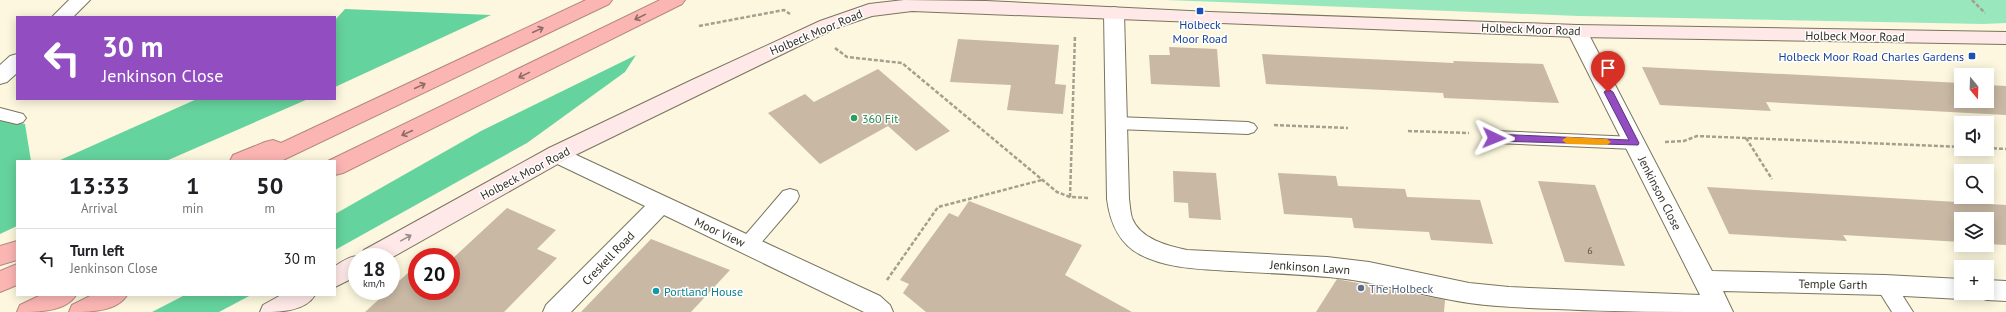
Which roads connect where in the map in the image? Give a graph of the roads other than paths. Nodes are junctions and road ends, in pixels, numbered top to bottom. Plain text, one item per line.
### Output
1 (80, 0) edge
2 (602, 0) edge
3 (675, 0) edge
4 (890, 4) edge
5 (1114, 13) junction
6 (63, 16) edge
7 (1577, 31) junction
8 (2006, 38) edge
9 (16, 62) edge
10 (0, 77) edge
11 (385, 102) junction
12 (0, 114) edge
13 (17, 118) dead end
14 (1116, 123) junction
15 (1248, 128) road end
16 (1494, 138) road end
17 (1635, 143) junction
18 (384, 144) junction
19 (557, 154) junction
20 (243, 160) edge
21 (263, 160) edge
22 (336, 167) edge
23 (336, 172) edge
24 (790, 196) dead end
25 (661, 204) junction
26 (748, 245) junction
27 (388, 248) edge
28 (16, 250) edge
29 (0, 256) edge
30 (348, 270) edge
31 (16, 274) edge
32 (336, 276) edge
33 (1704, 281) junction
34 (0, 282) edge
35 (1885, 285) junction
36 (1954, 289) edge
37 (1994, 290) edge
38 (2006, 291) edge
39 (62, 296) edge
40 (113, 296) edge
41 (301, 296) edge
42 (876, 308) edge
43 (1719, 309) edge
44 (29, 312) edge
45 (82, 312) edge
46 (272, 312) edge
47 (555, 312) edge
48 (1903, 312) edge

1 - 6 street
11 -> 2 highway
3 -> 18 highway
4 - 5 street, Holbeck Moor Road
4 - 19 street, Holbeck Moor Road
5 - 7 street, Holbeck Moor Road
5 - 14 street, Jenkinson Lawn
7 - 8 street, Holbeck Moor Road
7 - 17 street, Jenkinson Close
9 - 10 street
11 - 20 highway
11 - 21 highway
12 - 13 lane
14 - 15 lane
14 - 43 street, Jenkinson Lawn
16 - 17 lane
17 - 33 street, Jenkinson Close
18 - 22 highway
18 - 23 highway
19 - 25 street, Moor View
27 -> 19 street, Holbeck Moor Road
24 - 26 lane
25 - 26 street, Moor View
25 - 47 street, Creskell Road
26 - 42 street, Moor View
28 - 29 highway
30 - 32 street
31 - 34 highway
33 - 35 street, Temple Garth
33 - 43 street, Jenkinson Close
35 - 36 street, Temple Garth
35 - 48 lane
37 - 38 street
39 - 44 highway
40 - 45 highway
41 - 46 street

